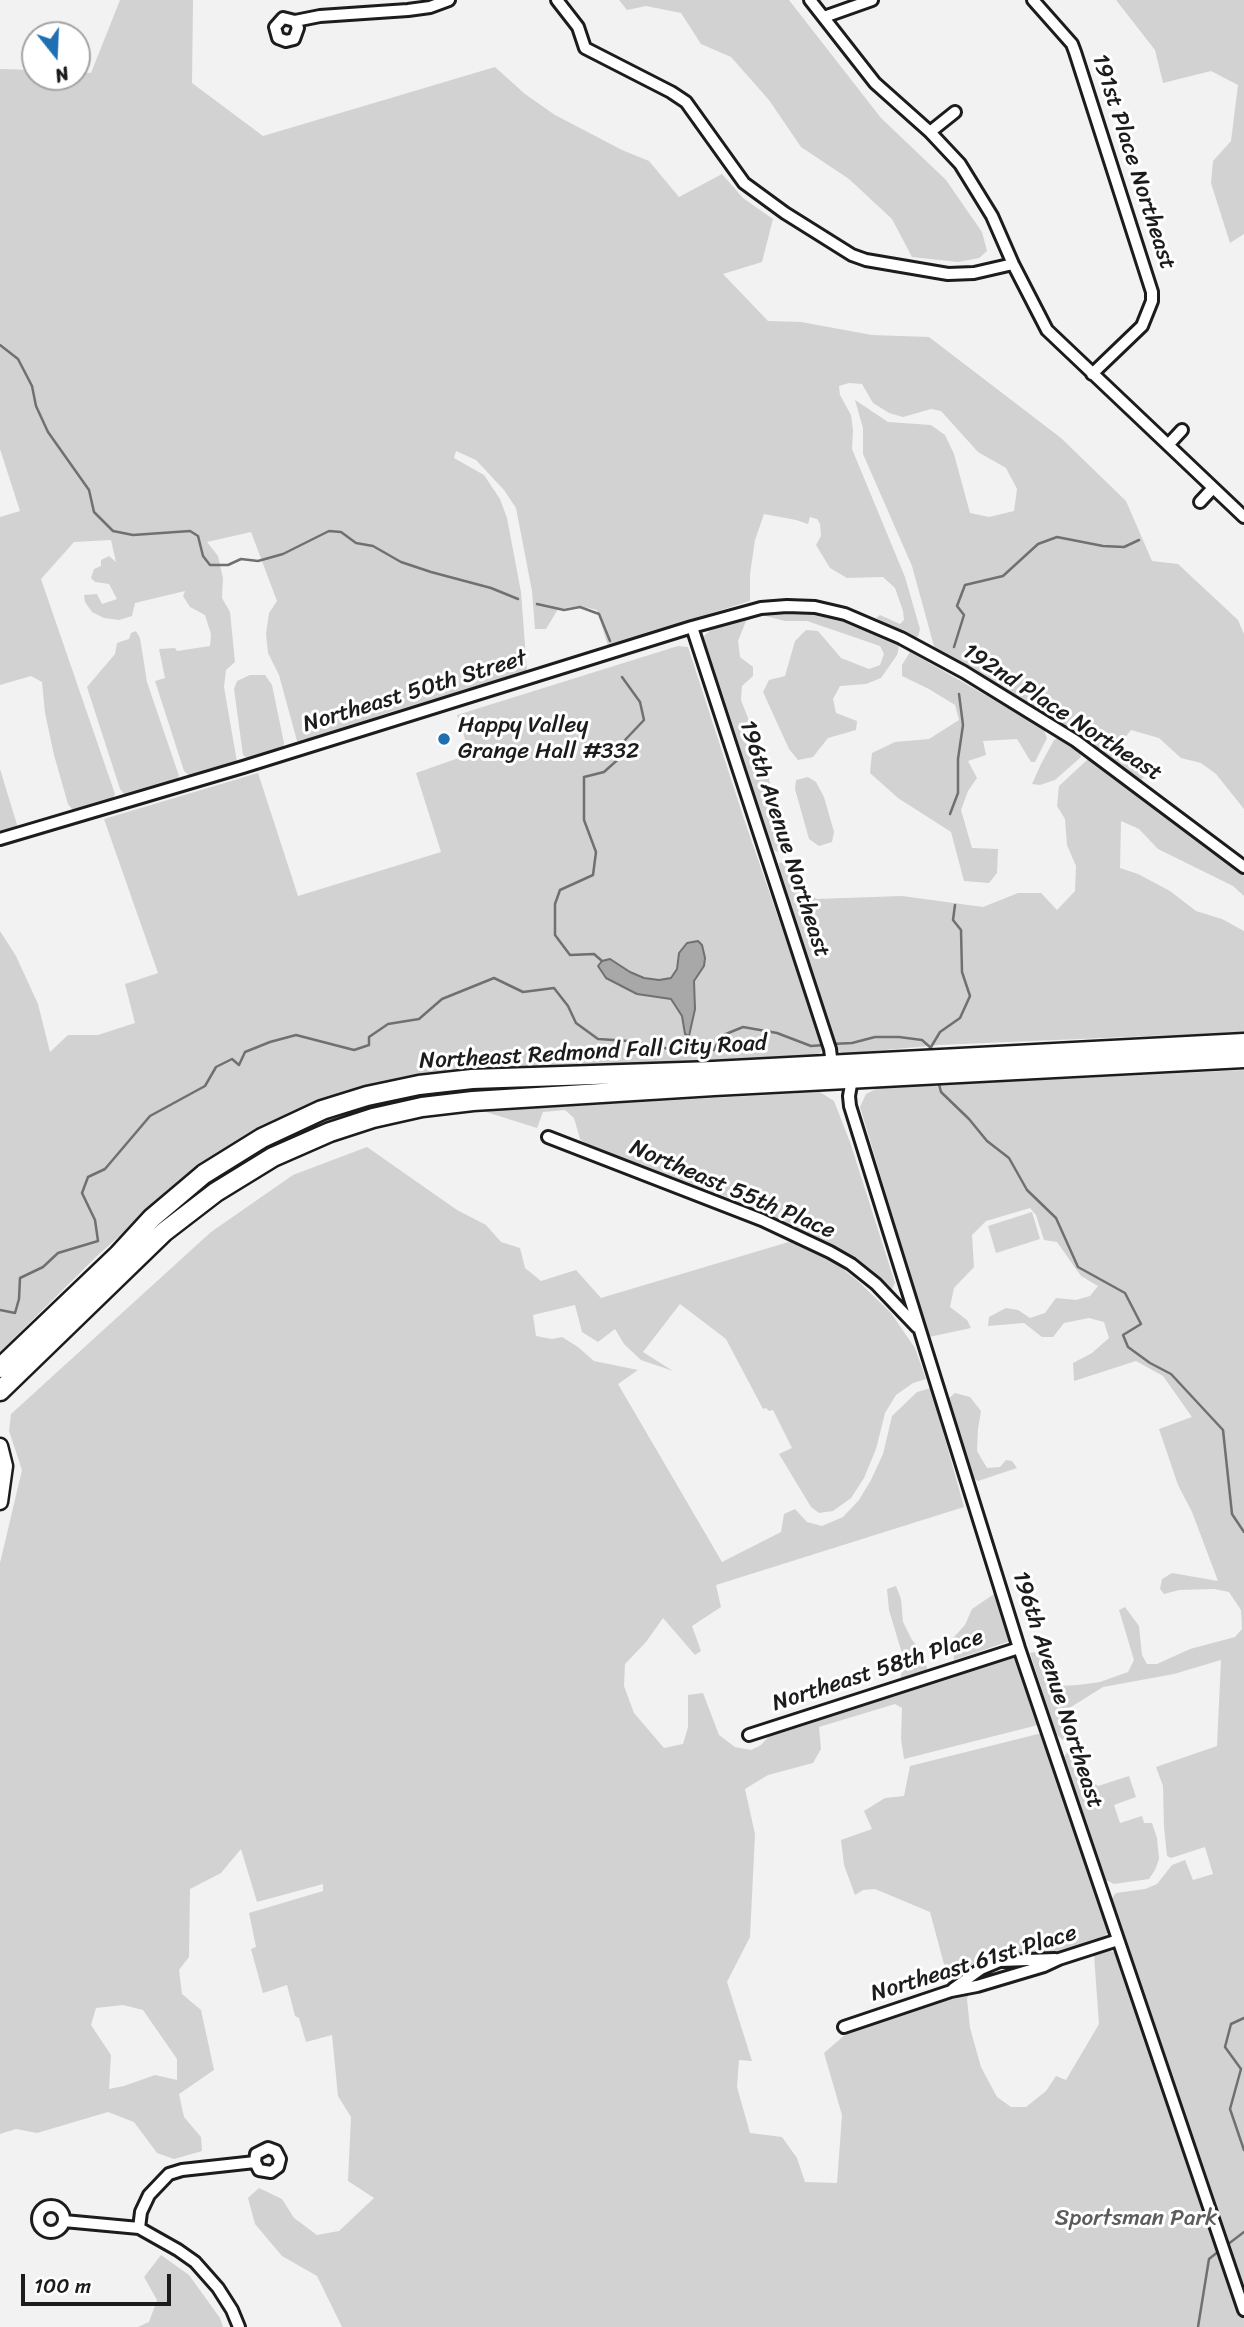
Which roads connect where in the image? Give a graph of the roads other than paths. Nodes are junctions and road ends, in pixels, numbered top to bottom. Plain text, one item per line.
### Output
1 (449, 0) edge
2 (557, 0) edge
3 (810, 0) edge
4 (872, 0) edge
5 (1033, 0) edge
6 (824, 17) junction
7 (295, 21) dead end
8 (954, 112) dead end
9 (930, 132) junction
10 (1013, 264) junction
11 (1092, 374) junction
12 (1182, 430) dead end
13 (1168, 445) junction
14 (1213, 488) junction
15 (1200, 502) dead end
16 (1244, 517) edge
17 (845, 614) joint
18 (692, 627) junction
19 (0, 839) edge
20 (1244, 867) edge
21 (1244, 1043) edge
22 (828, 1051) junction
23 (1244, 1058) edge
24 (872, 1063) junction
25 (944, 1066) junction
26 (911, 1068) junction
27 (852, 1079) junction
28 (812, 1081) junction
29 (548, 1137) dead end
30 (919, 1329) junction
31 (0, 1368) edge
32 (0, 1391) edge
33 (0, 1446) edge
34 (0, 1502) edge
35 (1019, 1648) junction
36 (749, 1735) dead end
37 (1118, 1940) junction
38 (1059, 1959) junction
39 (951, 1991) junction
40 (844, 2027) dead end
41 (255, 2162) dead end
42 (64, 2221) dead end
43 (139, 2228) junction
44 (1244, 2310) edge
45 (239, 2327) edge

1 - 7 street
2 - 10 street
3 - 6 street
4 - 6 street
5 - 11 street, 191st Place Northeast
6 - 9 street
8 - 9 street
9 - 10 street
10 - 11 street
11 - 13 street
12 - 13 street
13 - 14 street
14 - 15 street
14 - 16 street
17 - 18 street, Northeast 50th Street
17 - 20 street, 192nd Place Northeast
18 - 19 street, Northeast 50th Street
18 - 22 street, 196th Avenue Northeast
21 - 25 main road, Northeast Redmond Fall City Road
22 - 24 main road, Northeast Redmond Fall City Road
22 - 28 main road
22 - 31 main road, Northeast Redmond Fall City Road
23 - 25 main road, Northeast Redmond Fall City Road
24 - 26 main road, Northeast Redmond Fall City Road
24 - 27 main road
25 - 26 main road, Northeast Redmond Fall City Road
26 - 27 main road, Northeast Redmond Fall City Road
27 - 28 main road, Northeast Redmond Fall City Road
27 - 30 street, 196th Avenue Northeast
28 - 32 main road, Northeast Redmond Fall City Road
29 - 30 street, Northeast 55th Place
30 - 35 street, 196th Avenue Northeast
33 - 34 street
35 - 36 street, Northeast 58th Place
35 - 37 street, 196th Avenue Northeast
37 - 38 street, Northeast 61st Place
37 - 44 street, 196th Avenue Northeast
38 - 39 street, Northeast 61st Place
38 - 39 street
39 - 40 street, Northeast 61st Place
41 - 43 street
42 - 43 street
43 - 45 street

